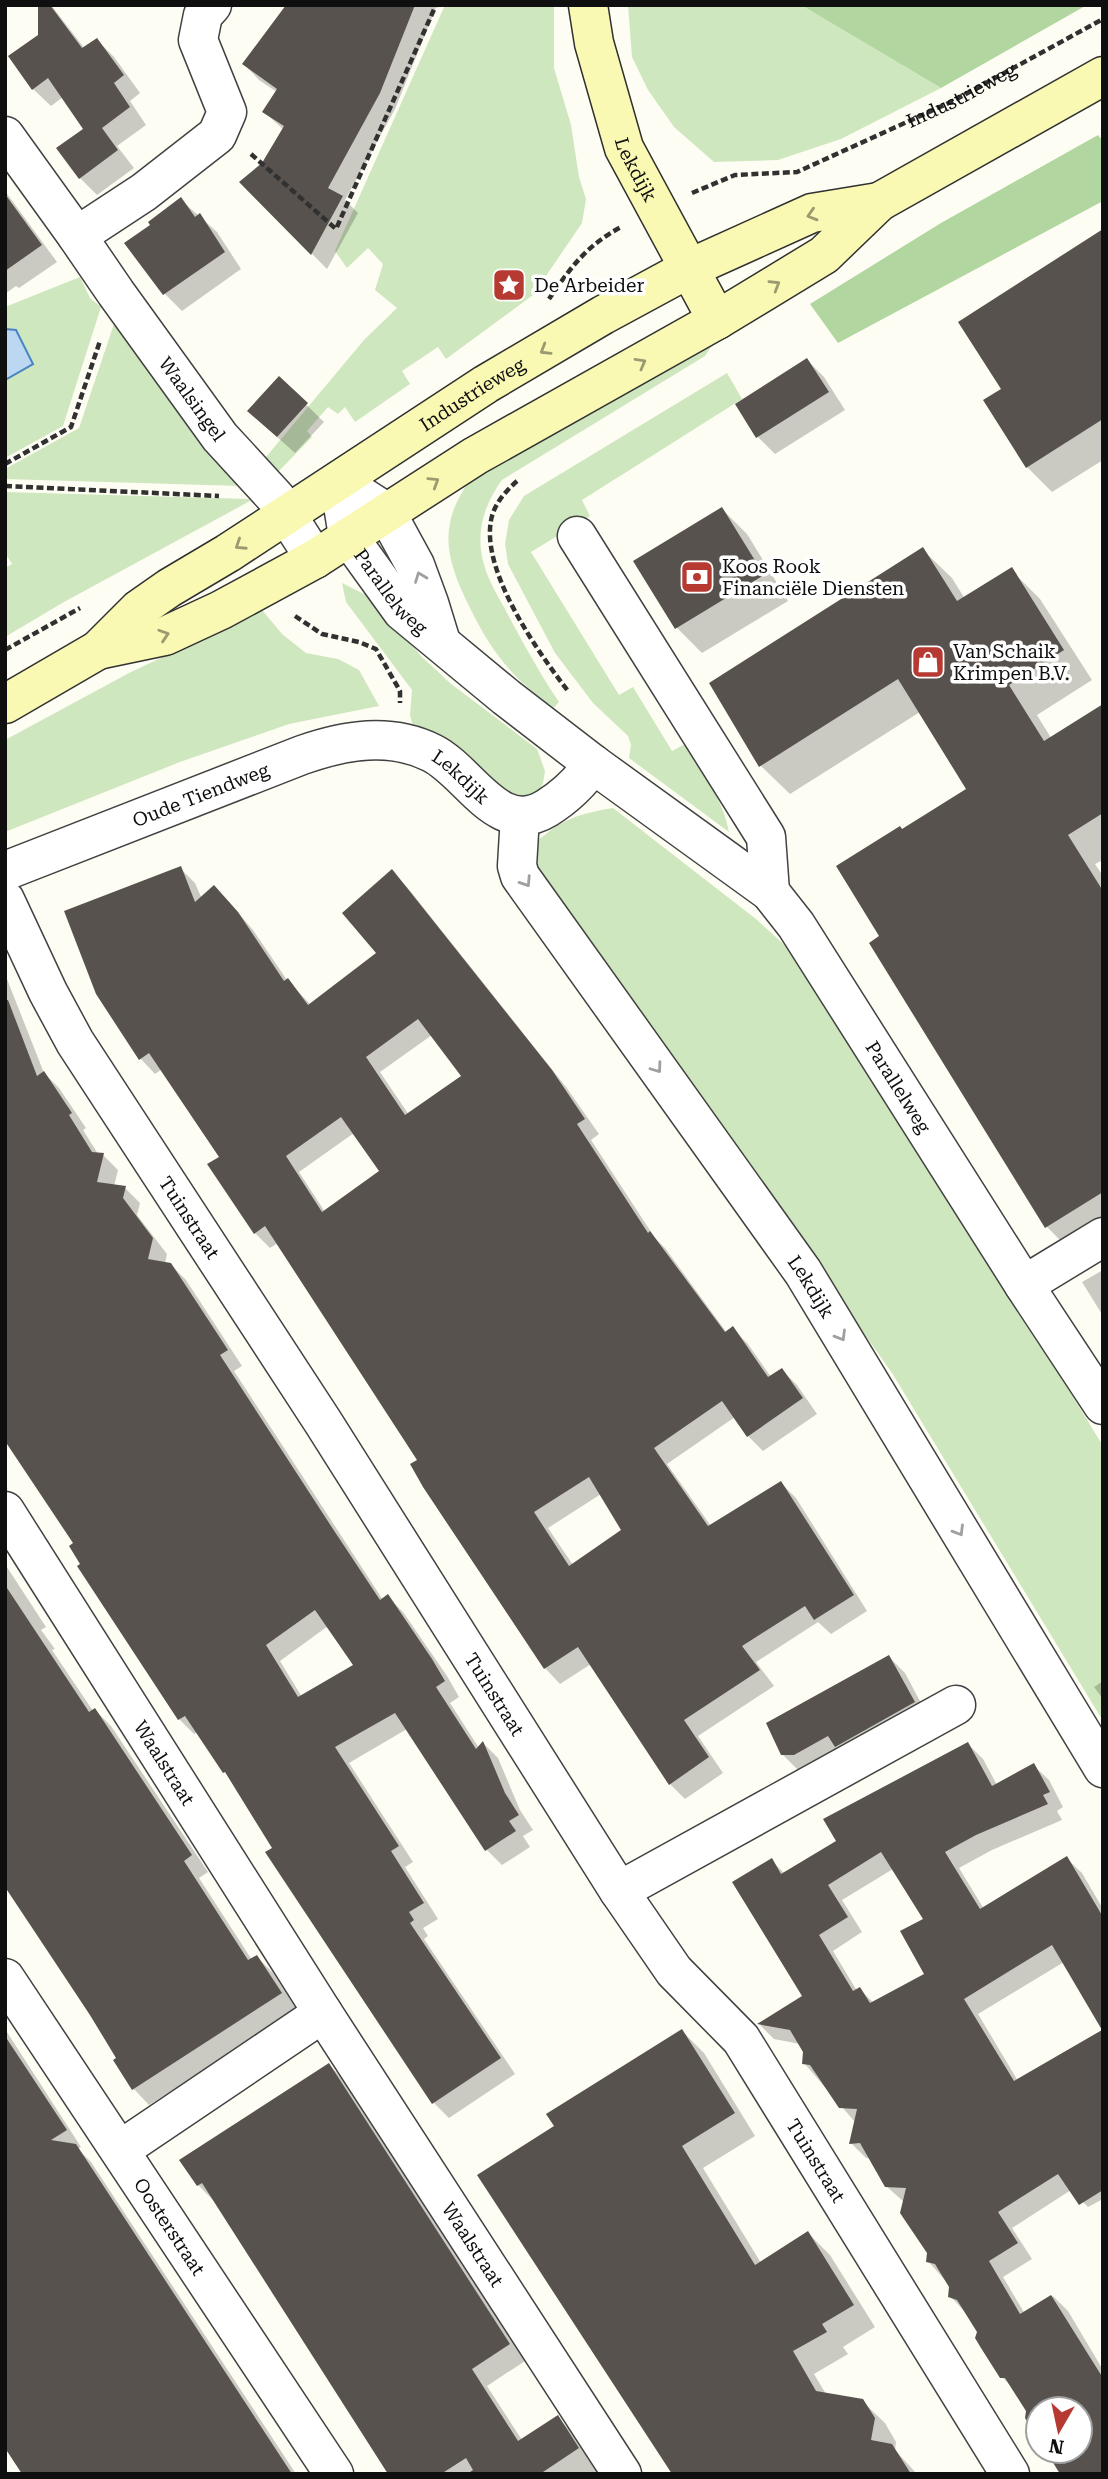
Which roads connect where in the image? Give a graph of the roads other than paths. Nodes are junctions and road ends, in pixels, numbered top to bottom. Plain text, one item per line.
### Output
1 (212, 5) edge
2 (587, 5) edge
3 (1103, 76) edge
4 (5, 136) edge
5 (879, 202) junction
6 (77, 236) junction
7 (688, 270) junction
8 (716, 320) junction
9 (339, 481) junction
10 (281, 507) junction
11 (386, 512) junction
12 (348, 536) junction
13 (577, 536) dead end
14 (315, 559) junction
15 (441, 642) junction
16 (98, 650) junction
17 (5, 704) edge
18 (400, 742) joint
19 (593, 764) junction
20 (520, 816) junction
21 (5, 871) edge
22 (769, 892) junction
23 (5, 900) edge
24 (1103, 1237) edge
25 (1024, 1285) junction
26 (1103, 1405) edge
27 (5, 1511) edge
28 (956, 1705) dead end
29 (1103, 1768) edge
30 (619, 1891) junction
31 (5, 1978) edge
32 (323, 2013) junction
33 (120, 2150) junction
34 (334, 2474) edge
35 (622, 2474) edge
36 (1010, 2474) edge

1 - 6 street
2 - 7 street, Lekdijk
3 - 5 street, Industrieweg
4 - 6 street, Waalsingel
5 -> 7 street, Industrieweg
8 -> 5 street, Industrieweg
6 - 10 street, Waalsingel
7 - 8 street, Lekdijk
7 -> 9 street, Industrieweg
11 -> 8 street, Industrieweg
9 - 10 street, Industrieweg
9 - 11 street, Parallelweg
9 - 12 street, Parallelweg
10 - 14 street, Waalsingel
10 -> 16 street, Industrieweg
11 - 12 street, Industrieweg
15 -> 11 street, Parallelweg
12 - 14 street, Industrieweg
12 - 15 street, Parallelweg
13 - 22 street
16 -> 14 street, Industrieweg
15 - 19 street, Parallelweg
16 - 17 street, Industrieweg
18 - 20 street, Lekdijk
18 - 21 street, Oude Tiendweg
19 - 20 street
19 - 22 street, Parallelweg
20 -> 29 street, Lekdijk
22 - 25 street, Parallelweg
23 - 30 street, Tuinstraat
24 - 25 street
25 - 26 street, Parallelweg
27 - 32 street, Waalstraat
28 - 30 street
30 - 36 street, Tuinstraat
31 - 33 street, Oosterstraat
32 - 33 street
32 - 35 street, Waalstraat
33 - 34 street, Oosterstraat

